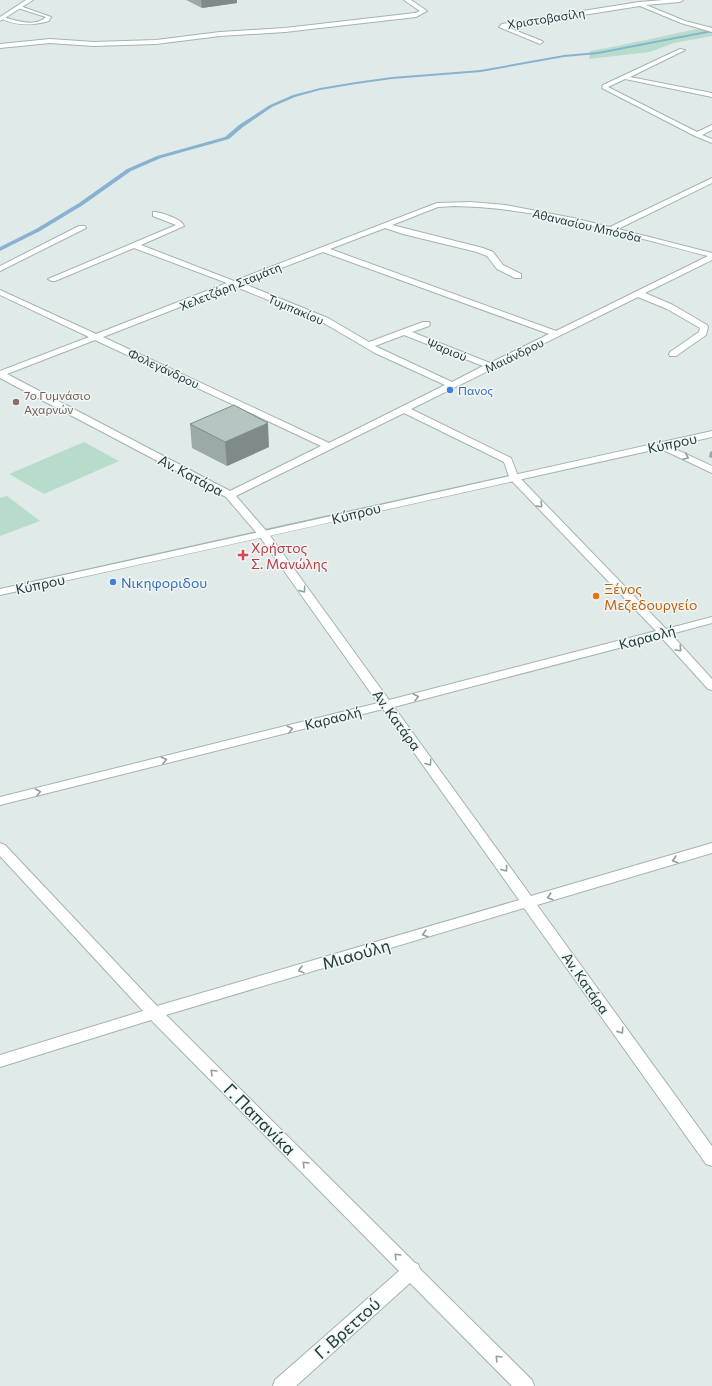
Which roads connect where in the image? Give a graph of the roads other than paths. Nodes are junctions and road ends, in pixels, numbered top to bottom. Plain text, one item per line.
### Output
1 (30, 0) edge
2 (407, 0) edge
3 (680, 0) edge
4 (639, 4) junction
5 (20, 7) junction
6 (1, 18) edge
7 (710, 30) edge
8 (540, 42) dead end
9 (0, 46) edge
10 (682, 50) dead end
11 (623, 77) junction
12 (712, 94) edge
13 (712, 127) edge
14 (698, 135) junction
15 (712, 141) edge
16 (712, 180) edge
17 (460, 203) joint
18 (156, 214) dead end
19 (385, 225) junction
20 (82, 228) dead end
21 (611, 229) junction
22 (134, 245) junction
23 (322, 249) junction
24 (712, 256) edge
25 (0, 269) edge
26 (518, 276) dead end
27 (52, 279) dead end
28 (236, 284) junction
29 (0, 292) edge
30 (637, 294) junction
31 (426, 324) dead end
32 (404, 332) junction
33 (556, 334) junction
34 (99, 337) junction
35 (369, 346) junction
36 (672, 354) dead end
37 (490, 366) junction
38 (0, 374) edge
39 (452, 385) junction
40 (404, 409) junction
41 (712, 434) edge
42 (660, 445) junction
43 (328, 446) junction
44 (712, 470) edge
45 (513, 477) junction
46 (230, 495) junction
47 (264, 535) junction
48 (0, 592) edge
49 (712, 620) edge
50 (664, 633) junction
51 (712, 686) edge
52 (386, 705) junction
53 (0, 801) edge
54 (0, 848) edge
55 (712, 848) edge
56 (530, 903) junction
57 (154, 1013) junction
58 (0, 1061) edge
59 (712, 1159) edge
60 (412, 1270) junction
61 (282, 1386) edge
62 (525, 1386) edge

1 - 5 street
2 - 9 street
3 - 4 street, Χριστοβασίλη
4 - 7 street
4 - 8 street, Χριστοβασίλη
5 - 6 street
5 - 6 lane
10 - 11 street
11 - 12 street
11 - 14 street
13 - 14 street
14 - 15 street
16 - 21 street
17 - 19 street, Χελετζάρη Σταμάτη
17 - 21 street, Αθανασίου Μπόσδα
18 - 22 street
19 - 23 street, Χελετζάρη Σταμάτη
19 - 26 street
20 - 25 street
21 - 24 street, Αθανασίου Μπόσδα
22 - 27 street
22 - 28 street, Τυμπακίου
23 - 28 street, Χελετζάρη Σταμάτη
23 - 33 street
24 - 30 street, Μαιάνδρου
28 - 34 street, Χελετζάρη Σταμάτη
28 - 35 street, Τυμπακίου
29 - 34 street, Φολεγάνδρου
30 - 33 street, Μαιάνδρου
30 - 36 street
31 - 32 street
32 - 35 street
32 - 37 street, Ψαριού
33 - 37 street, Μαιάνδρου
34 - 38 street, Χελετζάρη Σταμάτη
34 - 43 street, Φολεγάνδρου
35 - 39 street, Τυμπακίου
37 - 39 street, Μαιάνδρου
38 - 46 street, Αν. Κατάρα
39 - 40 street, Μαιάνδρου
40 - 43 street, Μαιάνδρου
40 - 45 street
41 - 42 street, Κύπρου
42 -> 44 street
42 - 45 street, Κύπρου
43 - 46 street, Μαιάνδρου
45 - 47 street, Κύπρου
45 -> 50 street
46 - 47 street, Αν. Κατάρα
47 - 48 street, Κύπρου
47 -> 52 street, Αν. Κατάρα
49 - 50 street, Καραολή
50 -> 51 street
52 -> 50 street, Καραολή
53 -> 52 street, Καραολή
52 -> 56 street, Αν. Κατάρα
54 - 57 street, Γ. Παπανίκα
55 -> 56 street, Μιαούλη
56 -> 57 street, Μιαούλη
56 -> 59 street, Αν. Κατάρα
57 - 58 street, Μιαούλη
60 -> 57 street, Γ. Παπανίκα
60 - 61 street, Γ. Βρεττού
62 -> 60 street, Γ. Παπανίκα

